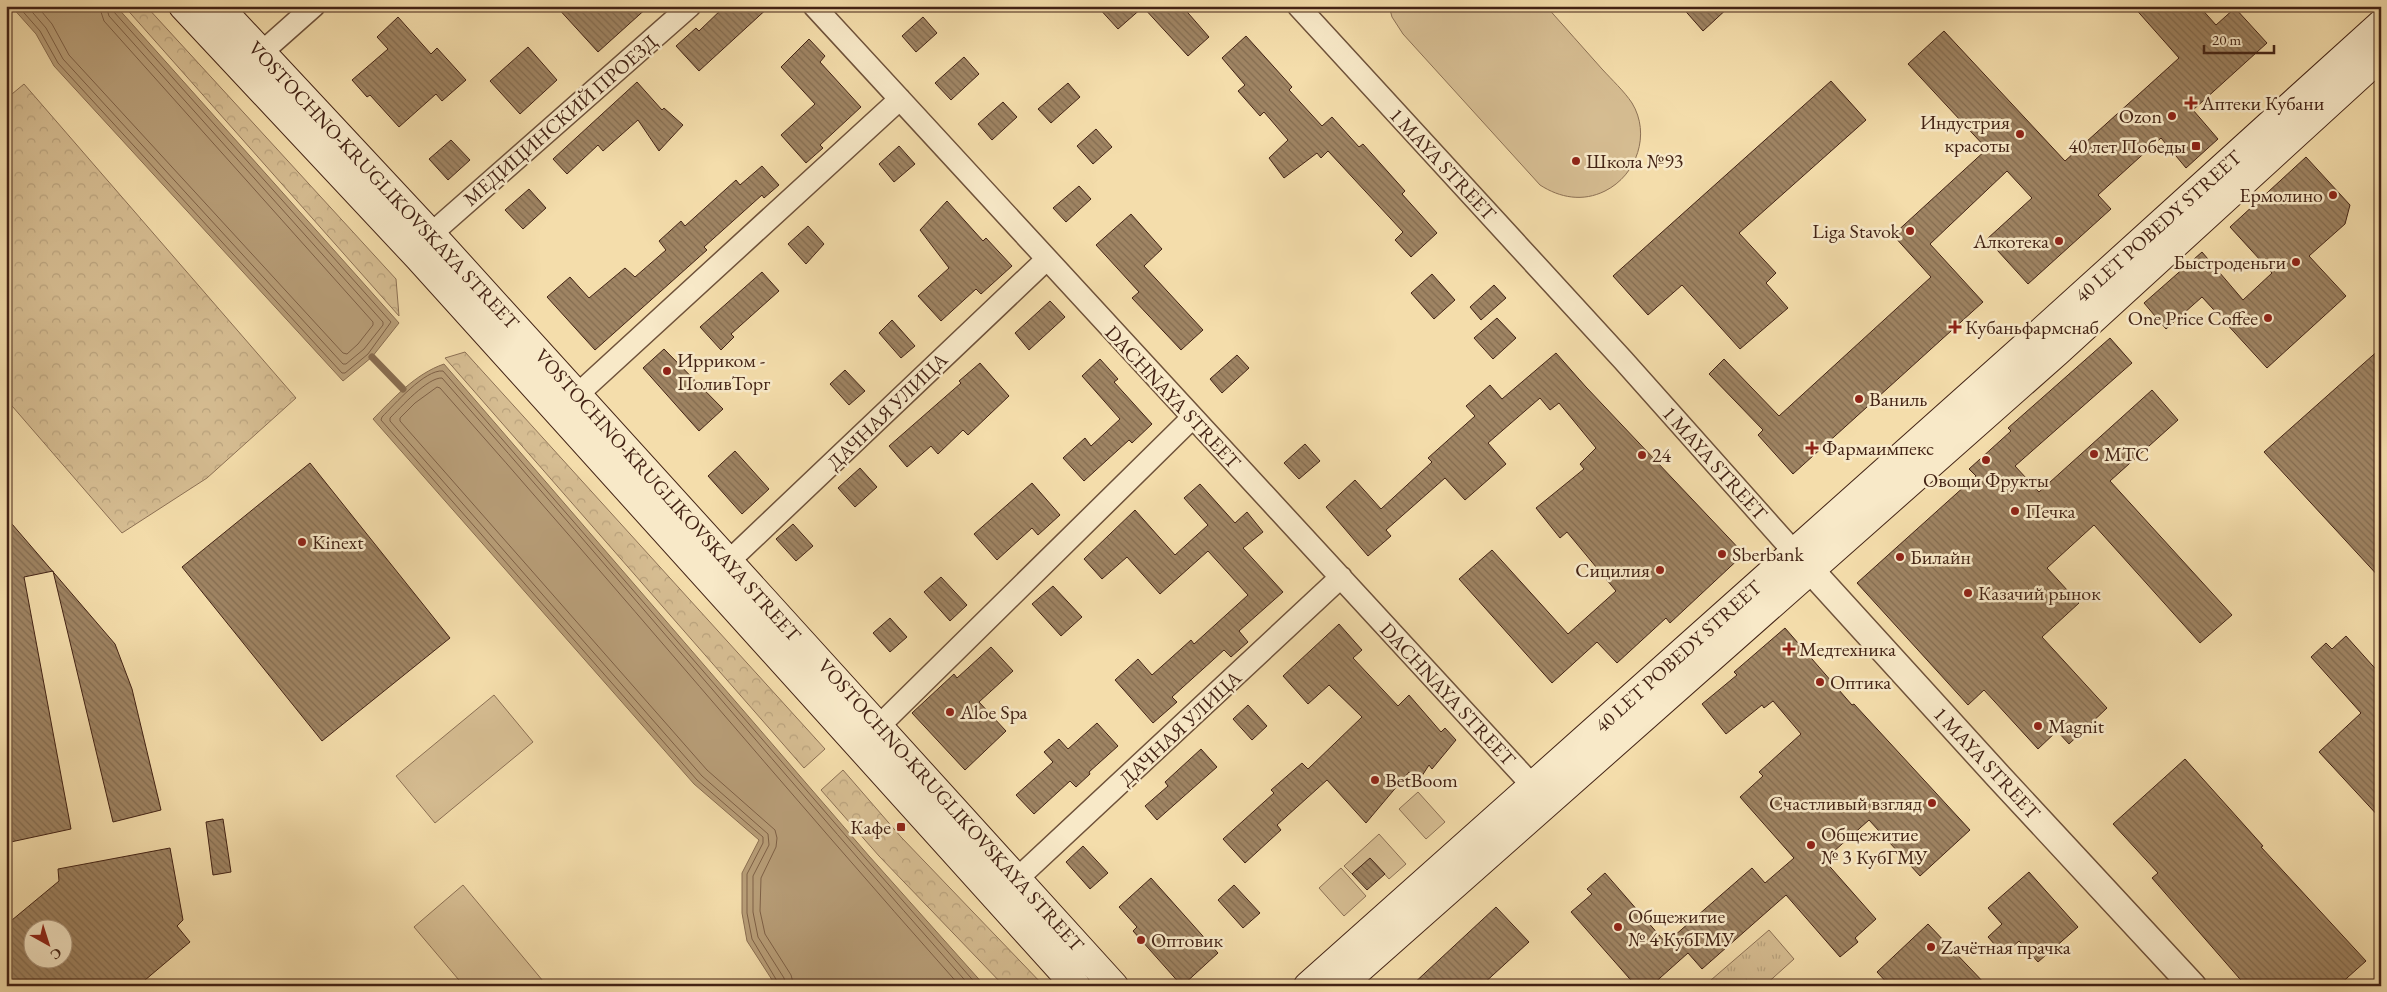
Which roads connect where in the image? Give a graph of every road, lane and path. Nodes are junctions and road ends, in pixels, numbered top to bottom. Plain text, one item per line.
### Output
1 (183, 6) edge
2 (218, 6) edge
3 (314, 6) edge
4 (690, 6) edge
5 (814, 6) edge
6 (1298, 6) edge
7 (2381, 24) edge
8 (261, 53) junction
9 (2381, 56) edge
10 (900, 99) junction
11 (431, 234) junction
12 (1046, 260) junction
13 (577, 395) junction
14 (1192, 418) junction
15 (729, 561) junction
16 (1803, 561) junction
17 (1341, 577) junction
18 (878, 726) junction
19 (1541, 794) junction
20 (1018, 878) junction
21 (1076, 986) edge
22 (1114, 986) edge
23 (1308, 986) edge
24 (1340, 986) edge
25 (2194, 986) edge

1 - 21 main road
2 - 8 main road, VOSTOCHNO-KRUGLIKOVSKAYA STREET
3 - 8 street
4 - 11 street, МЕДИЦИНСКИЙ ПРОЕЗД
5 - 10 street, DACHNAYA STREET
6 - 16 street, 1 MAYA STREET
7 - 16 main road, 40 LET POBEDY STREET
8 - 11 main road, VOSTOCHNO-KRUGLIKOVSKAYA STREET
9 - 16 main road, 40 LET POBEDY STREET
10 - 12 street, DACHNAYA STREET
10 - 13 street
11 - 13 main road, VOSTOCHNO-KRUGLIKOVSKAYA STREET
12 - 14 street, DACHNAYA STREET
12 - 15 street, ДАЧНАЯ УЛИЦА
13 - 15 main road, VOSTOCHNO-KRUGLIKOVSKAYA STREET
14 - 17 street, DACHNAYA STREET
14 - 18 street
15 - 18 main road, VOSTOCHNO-KRUGLIKOVSKAYA STREET
16 - 19 main road
16 - 25 street, 1 MAYA STREET
17 - 19 street, DACHNAYA STREET
17 - 20 street, ДАЧНАЯ УЛИЦА
18 - 20 main road, VOSTOCHNO-KRUGLIKOVSKAYA STREET
19 - 23 main road
19 - 24 main road
20 - 22 main road, VOSTOCHNO-KRUGLIKOVSKAYA STREET

